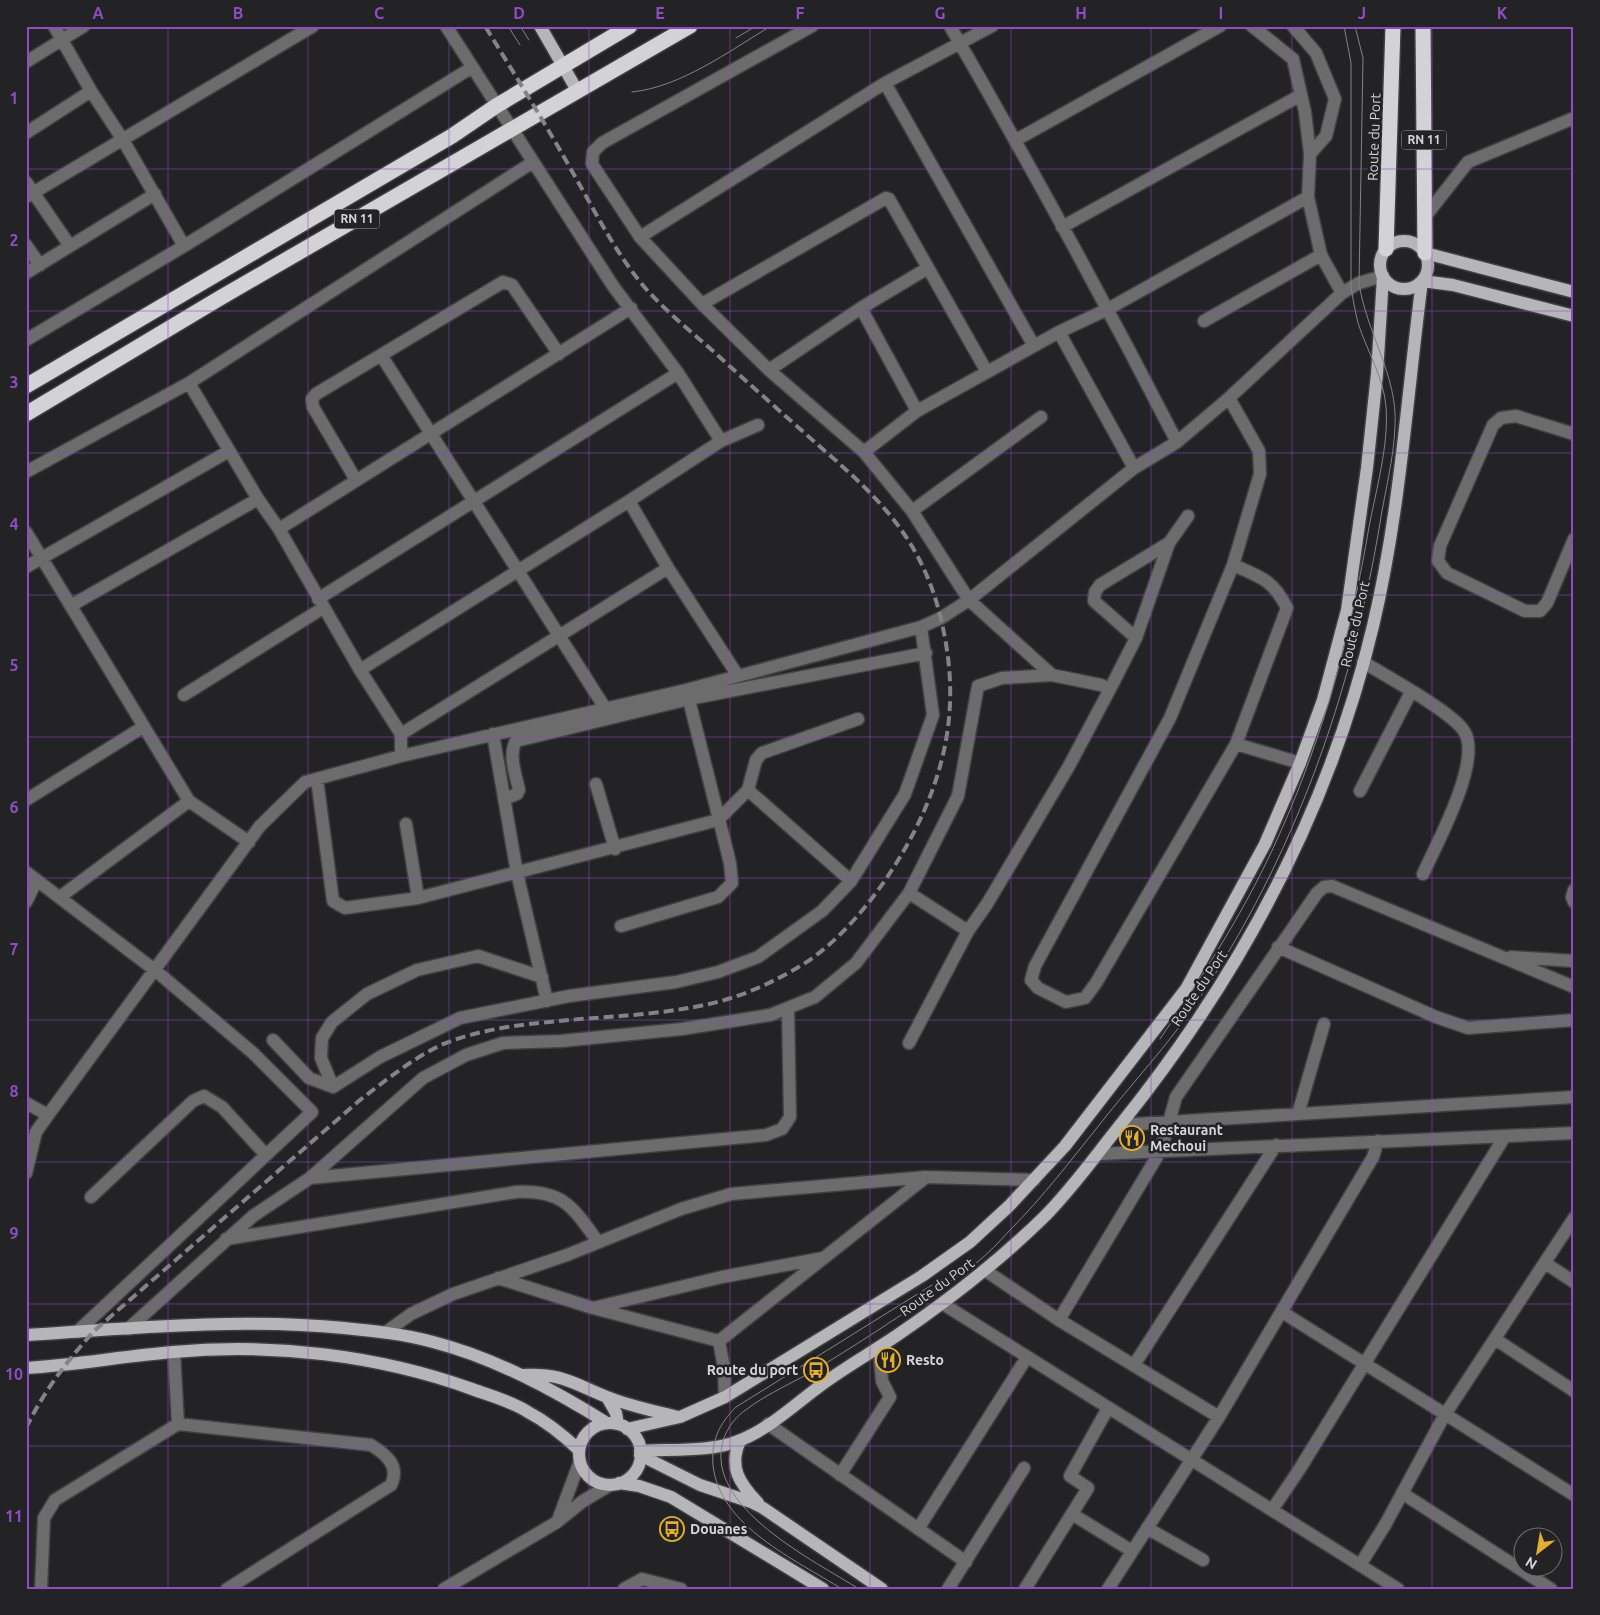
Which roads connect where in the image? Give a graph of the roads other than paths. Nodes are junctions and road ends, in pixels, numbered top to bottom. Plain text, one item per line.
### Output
1 (54, 26) edge
2 (84, 26) edge
3 (313, 26) edge
4 (446, 26) edge
5 (540, 26) edge
6 (630, 26) edge
7 (690, 26) edge
8 (812, 26) edge
9 (950, 26) edge
10 (992, 26) edge
11 (1220, 26) edge
12 (1252, 26) edge
13 (1293, 26) edge
14 (1385, 26) edge
15 (1394, 26) edge
16 (1423, 26) edge
17 (63, 40) junction
18 (960, 43) junction
19 (1393, 57) junction
20 (26, 62) edge
21 (563, 66) junction
22 (471, 68) junction
23 (885, 82) junction
24 (91, 91) junction
25 (578, 92) junction
26 (1301, 95) junction
27 (496, 106) junction
28 (1574, 118) edge
29 (513, 130) junction
30 (26, 133) edge
31 (123, 140) junction
32 (1016, 140) junction
33 (1310, 154) junction
34 (533, 162) junction
35 (28, 191) edge
36 (156, 194) junction
37 (1308, 197) junction
38 (1424, 218) junction
39 (1062, 227) junction
40 (640, 237) junction
41 (26, 245) edge
42 (70, 246) junction
43 (184, 246) junction
44 (1386, 249) junction
45 (1425, 253) junction
46 (1321, 255) junction
47 (40, 265) junction
48 (928, 268) junction
49 (26, 273) edge
50 (1383, 276) junction
51 (1422, 281) junction
52 (1574, 292) edge
53 (1342, 293) junction
54 (702, 304) junction
55 (631, 308) junction
56 (861, 308) junction
57 (1108, 309) junction
58 (1574, 316) edge
59 (1204, 321) dead end
60 (1059, 332) junction
61 (26, 340) edge
62 (1034, 346) junction
63 (559, 354) junction
64 (381, 355) junction
65 (769, 370) junction
66 (987, 372) junction
67 (678, 373) junction
68 (189, 382) junction
69 (26, 386) edge
70 (1229, 398) junction
71 (917, 411) junction
72 (26, 414) edge
73 (1041, 417) dead end
74 (758, 425) dead end
75 (1573, 431) edge
76 (433, 434) junction
77 (721, 441) junction
78 (1177, 442) junction
79 (229, 450) junction
80 (864, 452) junction
81 (1134, 468) junction
82 (26, 472) edge
83 (356, 480) junction
84 (258, 499) junction
85 (629, 501) junction
86 (475, 502) junction
87 (912, 511) junction
88 (1188, 516) dead end
89 (279, 529) junction
90 (26, 532) edge
91 (1574, 539) edge
92 (1169, 543) junction
93 (42, 558) junction
94 (1233, 565) junction
95 (26, 567) edge
96 (668, 568) junction
97 (517, 570) junction
98 (969, 600) junction
99 (321, 603) junction
100 (72, 605) junction
101 (921, 627) junction
102 (558, 636) junction
103 (1136, 638) junction
104 (926, 653) junction
105 (1363, 662) junction
106 (360, 670) junction
107 (1052, 675) junction
108 (738, 676) junction
109 (1110, 689) junction
110 (1411, 692) junction
111 (184, 695) dead end
112 (687, 695) junction
113 (604, 708) junction
114 (858, 719) dead end
115 (143, 728) junction
116 (402, 734) junction
117 (493, 734) junction
118 (1236, 744) junction
119 (401, 756) junction
120 (1300, 763) junction
121 (317, 779) junction
122 (596, 784) dead end
123 (748, 790) junction
124 (1360, 791) dead end
125 (504, 799) junction
126 (26, 800) edge
127 (189, 801) junction
128 (718, 820) junction
129 (406, 824) dead end
130 (249, 842) junction
131 (615, 849) junction
132 (26, 872) edge
133 (517, 873) junction
134 (1423, 874) dead end
135 (37, 880) junction
136 (852, 881) junction
137 (1574, 890) edge
138 (909, 893) junction
139 (60, 897) junction
140 (418, 898) junction
141 (26, 902) edge
142 (1574, 902) edge
143 (620, 926) dead end
144 (968, 931) junction
145 (1278, 947) junction
146 (1501, 956) junction
147 (1574, 961) edge
148 (156, 971) junction
149 (542, 977) junction
150 (1574, 987) edge
151 (547, 1001) junction
152 (788, 1008) junction
153 (1574, 1020) edge
154 (1324, 1024) dead end
155 (273, 1040) dead end
156 (909, 1043) dead end
157 (333, 1087) junction
158 (1574, 1097) edge
159 (26, 1103) edge
160 (1298, 1114) junction
161 (48, 1115) junction
162 (1168, 1123) junction
163 (1120, 1125) junction
164 (1574, 1133) edge
165 (1505, 1136) junction
166 (1378, 1141) junction
167 (1276, 1145) junction
168 (1161, 1150) junction
169 (1099, 1154) junction
170 (266, 1155) junction
171 (26, 1173) edge
172 (926, 1177) junction
173 (310, 1178) junction
174 (1034, 1180) junction
175 (91, 1197) dead end
176 (1574, 1218) edge
177 (226, 1239) junction
178 (598, 1242) junction
179 (828, 1257) junction
180 (1545, 1263) junction
181 (986, 1271) junction
182 (498, 1278) junction
183 (1574, 1282) edge
184 (943, 1304) junction
185 (593, 1308) junction
186 (1282, 1312) junction
187 (1059, 1320) junction
188 (128, 1328) junction
189 (77, 1332) junction
190 (386, 1332) junction
191 (26, 1335) edge
192 (1495, 1339) junction
193 (720, 1341) junction
194 (879, 1348) junction
195 (174, 1352) junction
196 (1027, 1357) junction
197 (1363, 1364) junction
198 (1134, 1365) junction
199 (26, 1368) edge
200 (522, 1375) junction
201 (1574, 1391) edge
202 (725, 1396) junction
203 (607, 1397) junction
204 (1108, 1408) junction
205 (1444, 1416) junction
206 (680, 1417) junction
207 (1219, 1417) junction
208 (178, 1424) junction
209 (768, 1424) junction
210 (617, 1425) junction
211 (740, 1441) junction
212 (640, 1453) junction
213 (579, 1456) junction
214 (1192, 1460) junction
215 (1024, 1468) dead end
216 (840, 1475) junction
217 (615, 1484) junction
218 (1402, 1494) junction
219 (1574, 1495) edge
220 (763, 1508) junction
221 (1272, 1510) junction
222 (1072, 1514) junction
223 (557, 1522) junction
224 (918, 1528) junction
225 (1148, 1528) junction
226 (1132, 1551) junction
227 (1203, 1560) dead end
228 (966, 1562) junction
229 (1360, 1565) junction
230 (41, 1589) edge
231 (227, 1589) edge
232 (444, 1589) edge
233 (624, 1589) edge
234 (681, 1589) edge
235 (823, 1589) edge
236 (882, 1589) edge
237 (948, 1589) edge
238 (1025, 1589) edge
239 (1108, 1589) edge
240 (1398, 1589) edge
241 (1551, 1589) edge

1 - 17 street
2 - 17 street
3 - 31 street
4 - 22 street
5 - 21 main road
6 - 21 highway, RN 11
7 - 25 highway, RN 11
8 - 40 street
9 - 18 street
10 - 18 street
11 - 32 street
12 - 26 street
13 - 33 street
14 - 19 highway
15 - 19 highway, Route du Port / RN 11
16 - 38 highway, RN 11
17 - 20 street
17 - 24 street
18 - 23 street
18 - 32 street
19 - 44 highway, Route du Port / RN 11
21 - 25 main road
21 - 27 highway, RN 11
22 - 27 street
22 - 43 street
23 - 40 street
23 - 62 street
24 - 30 street
24 - 31 street
25 - 29 highway, RN 11
26 - 33 street
26 - 39 street
27 - 29 street
27 - 69 highway, RN 11
28 - 38 street
29 - 34 street
29 - 72 highway, RN 11
31 - 35 street
31 - 36 street
32 - 39 street
33 - 37 street
34 - 55 street
34 - 68 street
35 - 42 street
36 - 42 street
36 - 43 street
37 - 46 street
37 - 57 street
38 - 45 highway, RN 11
39 - 57 street
40 - 54 street
41 - 47 street
42 - 47 street
43 - 61 street
44 - 45 main road
44 - 50 main road
45 - 51 main road
45 - 52 main road
46 - 53 street
46 - 59 street
47 - 49 street
48 - 54 street
48 - 56 street
48 - 66 street
50 - 51 main road
50 - 53 street
50 - 120 main road, Route du Port
51 - 58 main road
51 - 105 main road, Route du Port
53 - 70 street
54 - 65 street
55 - 63 street
55 - 67 street
56 - 65 street
56 - 71 street
57 - 60 street
57 - 78 street
60 - 62 street
60 - 81 street
62 - 66 street
63 - 64 street
63 - 76 street
64 - 76 street
64 - 83 street
65 - 80 street
66 - 71 street
67 - 77 street
67 - 86 street
68 - 79 street
68 - 82 street
70 - 78 street
70 - 94 street
71 - 80 street
73 - 87 street
74 - 77 street
75 - 91 street
76 - 83 street
76 - 86 street
77 - 85 street
78 - 81 street
79 - 84 street
79 - 93 street
80 - 87 street
81 - 98 street
83 - 89 street
84 - 89 street
84 - 100 street
85 - 96 street
85 - 97 street
86 - 97 street
86 - 99 street
87 - 98 street
88 - 92 street
89 - 99 street
90 - 93 street
92 - 103 street
92 - 103 street
93 - 95 street
93 - 100 street
94 - 118 street
94 - 118 street
96 - 102 street
96 - 108 street
97 - 102 street
97 - 106 street
98 - 101 street
98 - 107 street
99 - 106 street
99 - 111 street
100 - 115 street
101 - 104 street
101 - 108 street
102 - 113 street
102 - 116 street
103 - 109 street
104 - 112 street
104 - 136 street
105 - 110 street
105 - 163 main road, Route du Port
106 - 116 street
107 - 109 street
107 - 138 street
108 - 112 street
109 - 144 street
110 - 124 street
110 - 134 street
112 - 113 street
112 - 125 street
112 - 128 street
113 - 117 street
114 - 123 street
115 - 126 street
115 - 127 street
116 - 119 street
117 - 119 street
117 - 125 street
118 - 120 street
119 - 121 street
120 - 174 main road, Route du Port
121 - 130 street
121 - 140 street
122 - 131 street
123 - 128 street
123 - 136 street
125 - 133 street
127 - 130 street
127 - 139 street
128 - 131 street
128 - 143 street
129 - 140 street
130 - 148 street
131 - 133 street
132 - 135 street
133 - 140 street
133 - 149 street
135 - 139 street
135 - 141 street
136 - 151 street
137 - 142 street
138 - 144 street
138 - 152 street
139 - 148 street
144 - 156 street
145 - 146 street
145 - 153 street
145 - 162 street
146 - 147 street
146 - 150 street
148 - 161 street
148 - 170 street
149 - 151 street
149 - 157 street
151 - 157 street
152 - 173 street
152 - 173 street
154 - 160 street
155 - 157 street
158 - 160 street
159 - 161 street
160 - 162 street
161 - 171 street
162 - 163 street
162 - 168 street
163 - 169 main road, Route du Port
164 - 165 street
165 - 166 street
165 - 197 street
166 - 167 street
166 - 186 street
167 - 168 street
167 - 198 street
168 - 169 street
168 - 187 street
169 - 181 main road, Route du Port
170 - 175 street
170 - 189 street
172 - 174 street
172 - 178 street
172 - 179 street
173 - 177 street
174 - 202 main road, Route du Port
176 - 180 street
177 - 178 street
177 - 188 street
178 - 182 street
179 - 185 street
179 - 193 street
180 - 183 street
180 - 192 street
181 - 184 main road, Route du Port
181 - 187 street
182 - 185 street
182 - 190 street
184 - 194 main road, Route du Port
184 - 196 street
185 - 193 street
186 - 197 street
186 - 207 street
187 - 198 street
188 - 189 main road
188 - 190 main road
189 - 191 main road
190 - 200 main road
192 - 201 street
192 - 205 street
193 - 202 street
194 - 209 main road, Route du Port
194 - 216 street
195 - 199 main road
195 - 208 street
195 - 213 main road
196 - 204 street
196 - 224 street
197 - 205 street
197 - 221 street
198 - 207 street
200 - 203 main road
200 - 210 main road
202 - 206 main road, Route du Port
203 - 206 main road
203 - 210 main road
204 - 214 street
204 - 222 street
205 - 218 street
205 - 219 street
206 - 210 main road, Route du Port
207 - 214 street
208 - 230 street
208 - 231 street
209 - 211 main road, Route du Port
209 - 216 street
210 - 212 main road
210 - 213 main road
211 - 212 main road, Route du Port
211 - 220 main road
212 - 217 main road
212 - 220 main road
213 - 217 main road
213 - 223 street
214 - 221 street
214 - 225 street
215 - 228 street
216 - 224 street
217 - 223 street
217 - 235 main road
218 - 229 street
218 - 241 street
220 - 236 main road
221 - 229 street
222 - 226 street
222 - 238 street
223 - 232 street
224 - 228 street
225 - 226 street
225 - 227 street
226 - 239 street
228 - 237 street
229 - 240 street
233 - 234 street

